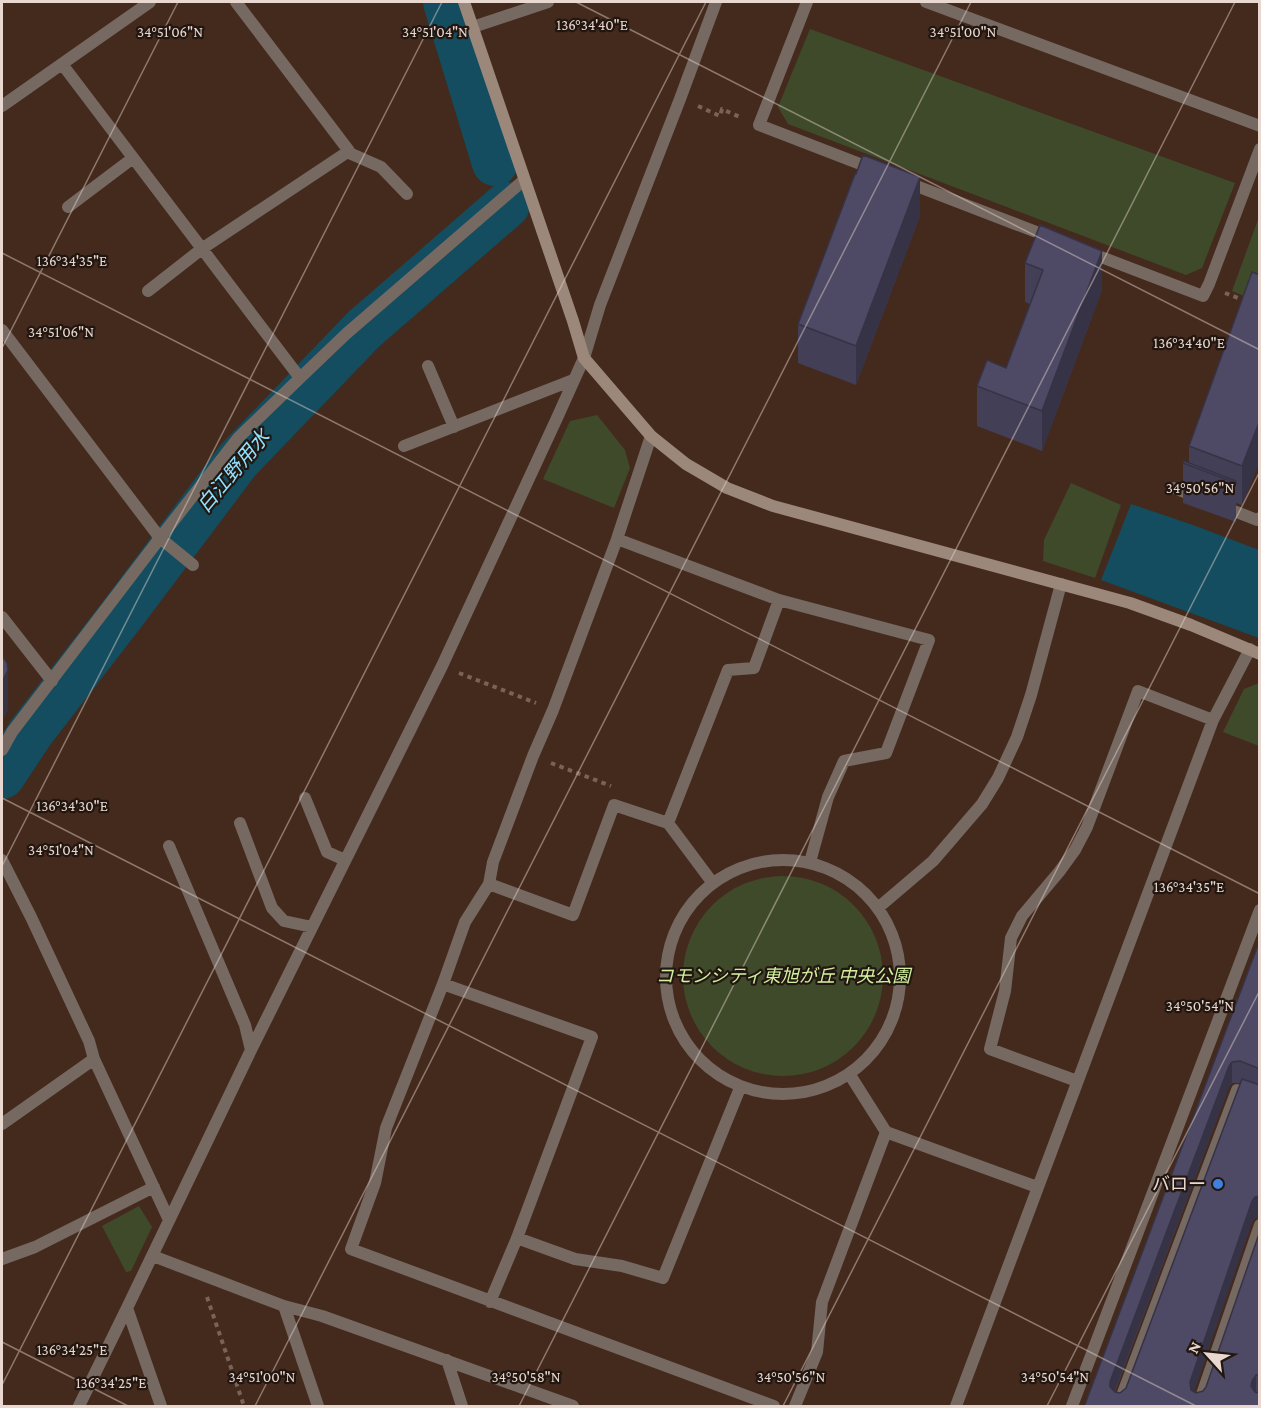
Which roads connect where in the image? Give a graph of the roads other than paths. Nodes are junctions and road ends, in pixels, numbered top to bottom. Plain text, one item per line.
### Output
1 (150, 2) edge
2 (236, 2) edge
3 (464, 2) edge
4 (548, 2) edge
5 (716, 2) edge
6 (807, 2) edge
7 (926, 2) edge
8 (473, 27) junction
9 (62, 64) junction
10 (2, 106) edge
11 (1260, 126) edge
12 (1260, 149) edge
13 (346, 152) junction
14 (133, 158) junction
15 (524, 180) junction
16 (407, 194) dead end
17 (68, 207) dead end
18 (1058, 241) edge
19 (203, 248) junction
20 (1081, 249) edge
21 (148, 291) dead end
22 (2, 330) edge
23 (584, 358) junction
24 (428, 366) dead end
25 (300, 378) junction
26 (573, 381) junction
27 (454, 427) junction
28 (651, 435) junction
29 (404, 446) dead end
30 (1173, 488) dead end
31 (1260, 518) edge
32 (617, 539) junction
33 (162, 540) junction
34 (193, 565) dead end
35 (1060, 584) junction
36 (779, 600) junction
37 (2, 617) edge
38 (1255, 651) edge
39 (52, 681) junction
40 (1212, 720) junction
41 (2, 750) edge
42 (305, 798) dead end
43 (240, 823) dead end
44 (668, 823) junction
45 (170, 846) dead end
46 (2, 860) edge
47 (345, 860) junction
48 (810, 862) junction
49 (712, 882) junction
50 (489, 884) junction
51 (879, 907) junction
52 (1260, 910) edge
53 (312, 927) junction
54 (443, 984) junction
55 (251, 1050) junction
56 (94, 1059) junction
57 (850, 1076) junction
58 (1077, 1081) junction
59 (740, 1088) junction
60 (1260, 1099) edge
61 (2, 1124) edge
62 (886, 1132) junction
63 (154, 1187) junction
64 (1037, 1187) junction
65 (169, 1220) junction
66 (1260, 1225) edge
67 (517, 1238) junction
68 (153, 1256) junction
69 (2, 1259) edge
70 (490, 1302) junction
71 (284, 1306) junction
72 (128, 1308) junction
73 (447, 1360) junction
74 (79, 1407) edge
75 (161, 1407) edge
76 (318, 1407) edge
77 (462, 1407) edge
78 (573, 1407) edge
79 (774, 1407) edge
80 (795, 1407) edge
81 (956, 1407) edge
82 (1072, 1407) edge
83 (1118, 1407) edge
84 (1198, 1407) edge

1 - 9 street
2 - 13 street
3 - 8 street
4 - 8 street
5 - 23 street
6 - 18 street
7 - 11 street
8 - 15 street
9 - 10 street
9 - 14 street
12 - 20 street
13 - 16 street
13 - 19 street
14 - 17 street
14 - 19 street
15 - 23 street
15 - 25 street
19 - 21 street
19 - 25 street
22 - 33 street
23 - 26 street
23 - 28 street
24 - 27 street
25 - 33 street
26 - 27 street
26 - 47 street
27 - 29 street
28 - 32 street
28 - 35 street
30 - 31 street
32 - 36 street
32 - 50 street
33 - 34 street
33 - 39 street
35 - 38 street
35 - 51 street
36 - 44 street
36 - 48 street
37 - 39 street
38 - 40 street
39 - 41 street
40 - 58 street
40 - 58 street
42 - 47 street
43 - 53 street
44 - 49 street
44 - 50 street
45 - 55 street
46 - 56 street
47 - 53 street
48 - 49 street
48 - 51 street
49 - 59 street
50 - 54 street
51 - 57 street
52 - 82 street
53 - 55 street
54 - 67 street
54 - 70 street
55 - 65 street
56 - 61 street
56 - 63 street
57 - 59 street
57 - 62 street
58 - 64 street
59 - 67 street
60 - 83 street
62 - 64 street
62 - 80 street
63 - 65 street
63 - 69 street
64 - 81 street
65 - 68 street
66 - 84 street
67 - 70 street
68 - 71 street
68 - 72 street
70 - 79 street
71 - 73 street
71 - 76 street
72 - 74 street
72 - 75 street
73 - 77 street
73 - 78 street

